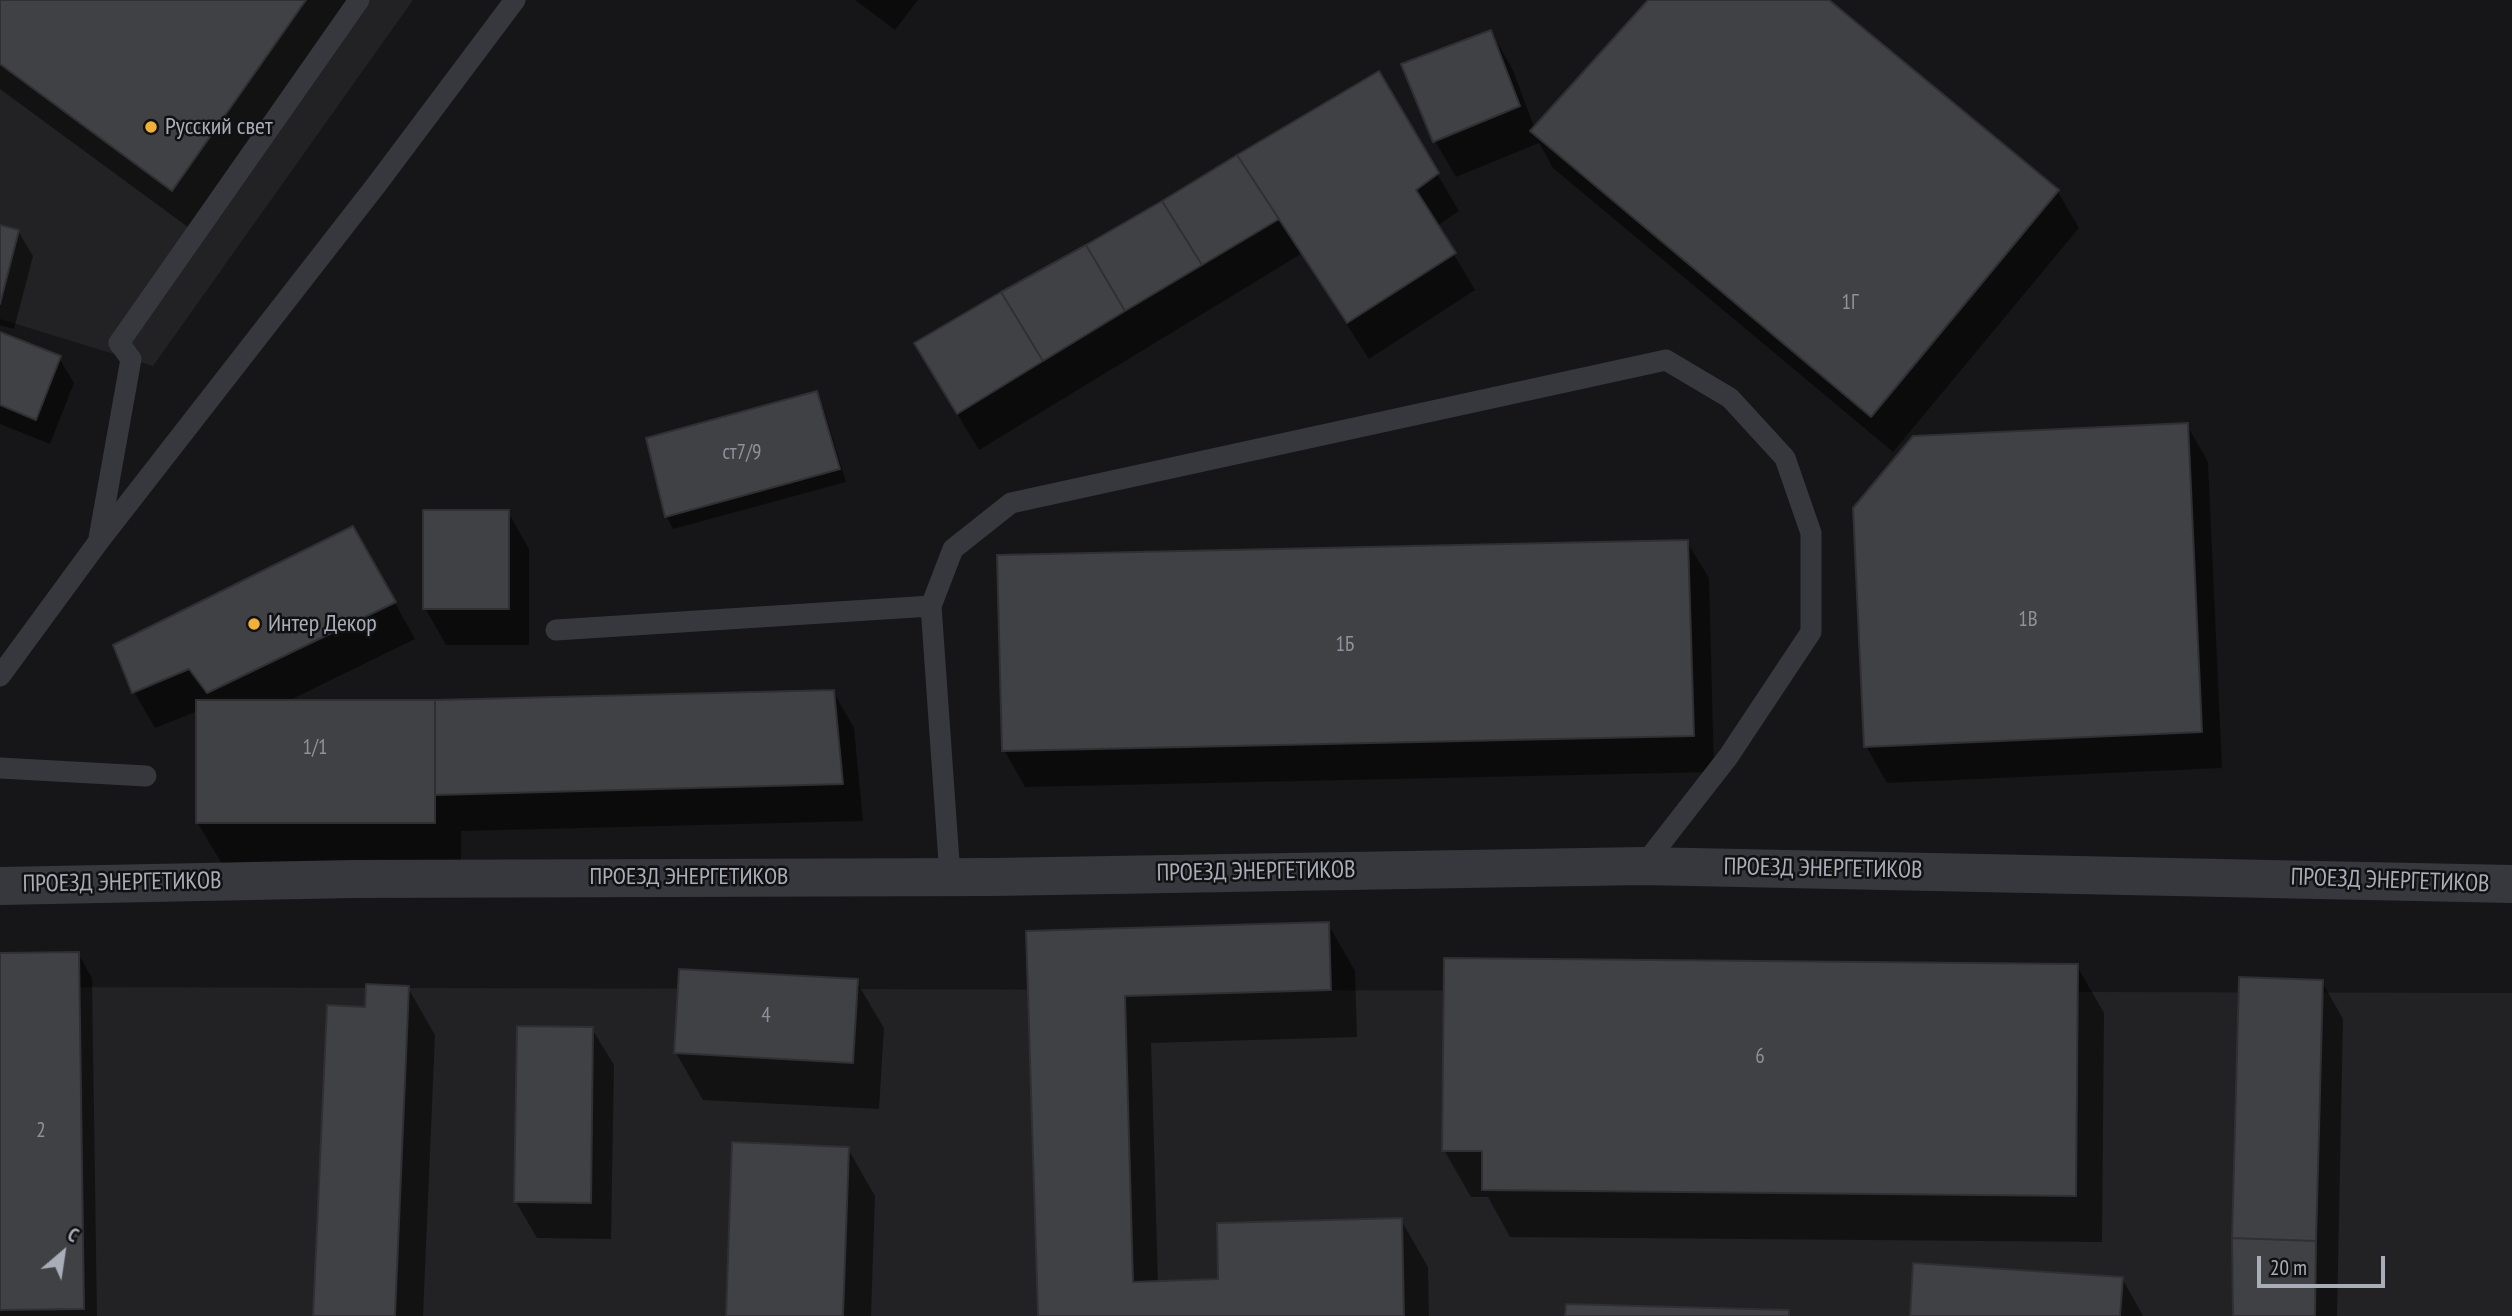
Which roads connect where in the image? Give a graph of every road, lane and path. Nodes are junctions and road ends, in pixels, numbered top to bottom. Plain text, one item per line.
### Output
1 (359, 0) edge
2 (515, 0) edge
3 (99, 541) junction
4 (931, 606) junction
5 (556, 630) dead end
6 (0, 676) edge
7 (0, 768) edge
8 (146, 776) dead end
9 (1643, 866) junction
10 (950, 876) junction
11 (2512, 884) edge
12 (0, 886) edge

1 - 3 lane
2 - 3 lane
3 - 6 lane
4 - 5 lane
4 - 9 lane
4 - 10 lane
7 - 8 lane
9 - 10 street, ПРОЕЗД ЭНЕРГЕТИКОВ
9 - 11 street, ПРОЕЗД ЭНЕРГЕТИКОВ
10 - 12 street, ПРОЕЗД ЭНЕРГЕТИКОВ

